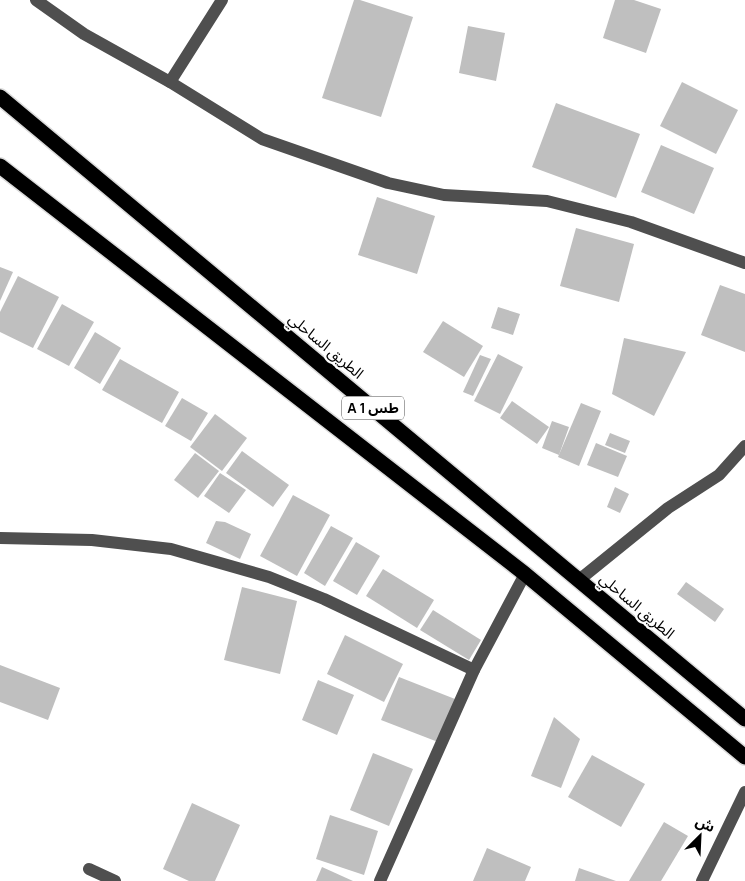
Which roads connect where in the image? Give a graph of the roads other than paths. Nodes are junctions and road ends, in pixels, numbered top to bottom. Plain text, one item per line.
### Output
1 (36, 0) edge
2 (222, 0) edge
3 (170, 82) junction
4 (0, 97) edge
5 (2, 169) edge
6 (745, 263) edge
7 (745, 446) edge
8 (0, 538) edge
9 (525, 574) junction
10 (579, 580) junction
11 (474, 670) junction
12 (745, 718) edge
13 (745, 757) edge
14 (745, 792) edge
15 (89, 869) dead end
16 (116, 881) edge
17 (380, 881) edge
18 (702, 881) edge

1 - 3 street
2 - 3 street
3 - 6 street
4 - 10 highway, الطريق الساحلي / A 1 طس
5 - 9 highway, A 1 طس
7 - 10 street
8 - 11 street
9 - 11 street
9 - 13 highway, A 1 طس
10 - 12 highway, الطريق الساحلي / A 1 طس
11 - 17 street
14 - 18 street
15 - 16 street

